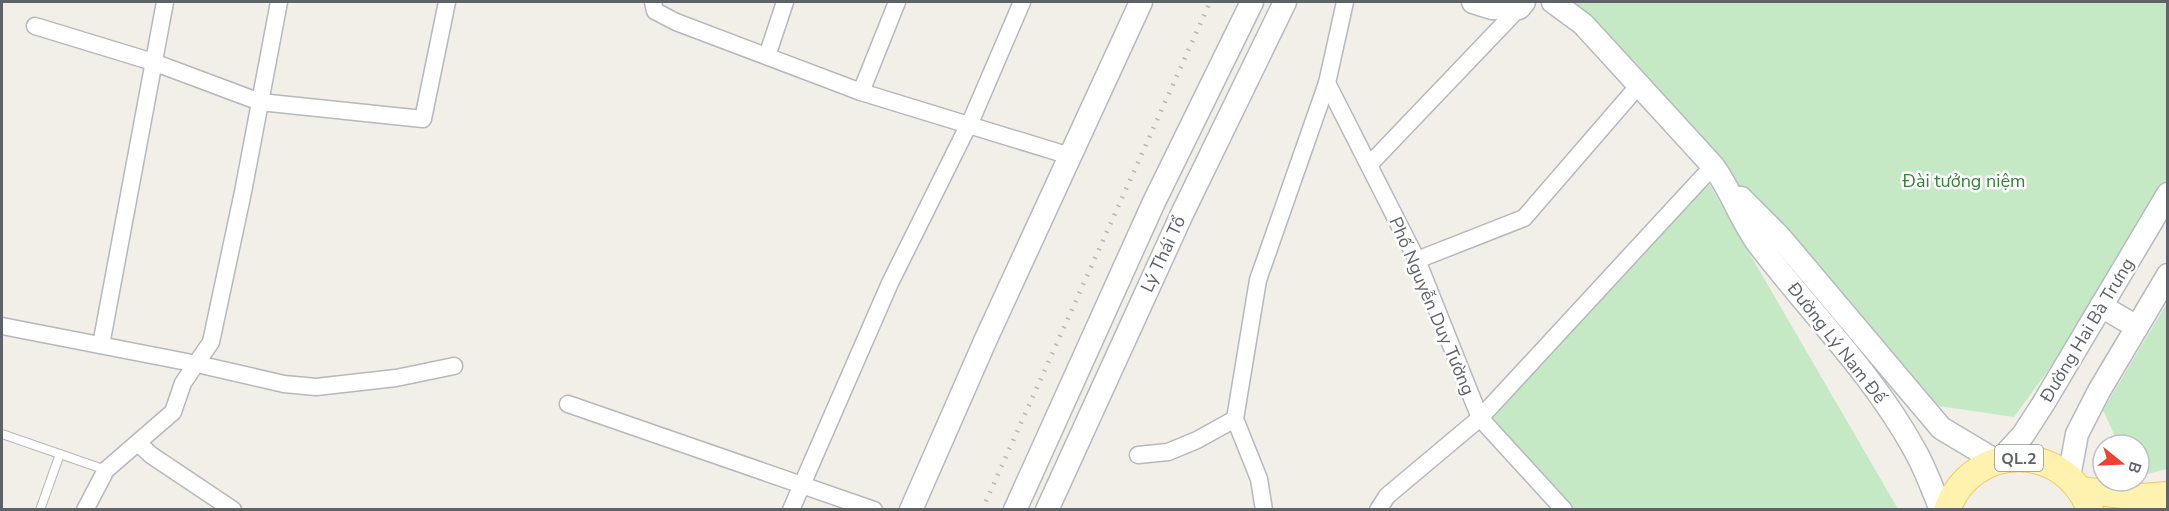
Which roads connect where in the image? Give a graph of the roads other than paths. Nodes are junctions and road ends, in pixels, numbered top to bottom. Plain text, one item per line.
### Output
1 (165, 2) edge
2 (279, 2) edge
3 (447, 2) edge
4 (653, 2) edge
5 (785, 2) edge
6 (897, 2) edge
7 (1022, 2) edge
8 (1141, 2) edge
9 (1252, 2) edge
10 (1285, 2) edge
11 (1345, 2) edge
12 (1473, 2) edge
13 (1553, 2) edge
14 (1521, 5) edge
15 (35, 26) dead end
16 (1239, 27) junction
17 (1267, 39) junction
18 (767, 56) junction
19 (153, 62) junction
20 (1327, 82) junction
21 (1639, 85) junction
22 (861, 92) junction
23 (260, 102) junction
24 (968, 125) junction
25 (1070, 156) junction
26 (1369, 165) junction
27 (1719, 174) junction
28 (2168, 194) edge
29 (1417, 260) junction
30 (2168, 275) edge
31 (2101, 306) junction
32 (2, 326) edge
33 (2137, 327) junction
34 (101, 345) junction
35 (197, 364) junction
36 (454, 366) dead end
37 (568, 404) dead end
38 (1480, 418) junction
39 (1235, 419) junction
40 (2, 434) edge
41 (138, 443) junction
42 (60, 454) junction
43 (1138, 454) dead end
44 (1998, 461) junction
45 (106, 470) junction
46 (802, 485) junction
47 (2080, 492) edge
48 (2168, 495) edge
49 (1559, 508) edge
50 (1047, 509) edge
51 (40, 510) edge
52 (85, 510) edge
53 (233, 510) edge
54 (791, 510) edge
55 (874, 510) edge
56 (911, 510) edge
57 (1015, 510) edge
58 (1264, 510) edge
59 (1378, 510) edge
60 (1941, 510) edge
61 (1947, 510) edge

1 - 19 street
2 - 23 street
3 - 23 street
4 - 18 street
5 - 18 street
6 - 22 street
7 - 24 street
8 - 25 main road
9 - 16 main road, Lý Thái Tổ
10 - 17 main road, Lý Thái Tổ
11 - 20 street
12 - 14 main road
13 - 21 main road, Đường Lý Nam Đế
14 - 26 street
15 - 19 street
16 - 17 main road
16 - 57 main road, Lý Thái Tổ
17 - 50 main road, Lý Thái Tổ
18 - 22 street
19 - 23 street
19 - 34 street
20 - 26 street, Phố Nguyễn Duy Tường
20 - 39 street
21 - 27 main road, Đường Lý Nam Đế
21 - 29 street
22 - 24 street
23 - 35 street
24 - 25 street
24 - 46 street
25 - 56 main road
26 - 29 street, Phố Nguyễn Duy Tường
27 - 38 street
27 - 44 main road, Đường Lý Nam Đế
27 - 60 main road, Đường Lý Nam Đế
28 - 31 main road, Đường Hai Bà Trưng
29 - 38 street, Phố Nguyễn Duy Tường
30 - 33 main road
31 - 33 main road
31 - 44 main road, Đường Hai Bà Trưng
32 - 34 street
33 - 47 main road
34 - 35 street
35 - 36 street
35 - 41 street
37 - 46 street
38 - 49 street, Phố Nguyễn Duy Tường
38 - 59 street
39 - 43 street
39 - 58 street
40 - 42 lane
41 - 45 street
41 - 53 street
42 - 45 lane
42 - 51 lane
44 - 47 main road, QL.2
44 - 61 main road, QL.2
45 - 52 street
46 - 54 street
46 - 55 street
47 - 48 main road, QL.2

